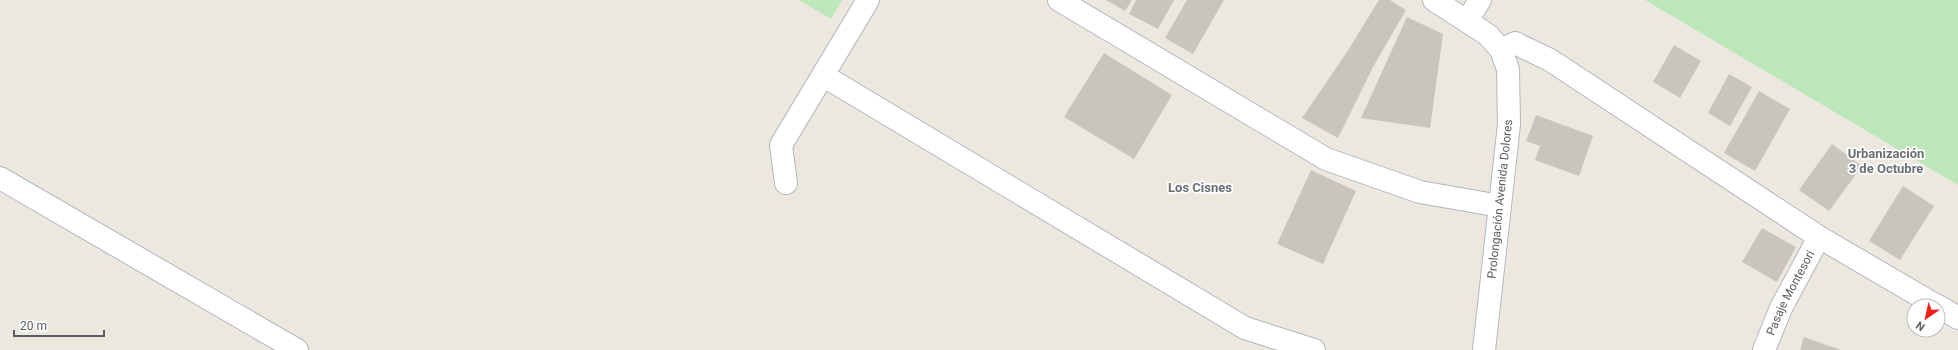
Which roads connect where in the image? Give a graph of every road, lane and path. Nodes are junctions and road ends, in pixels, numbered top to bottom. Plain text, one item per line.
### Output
1 (868, 0) edge
2 (1059, 0) edge
3 (1434, 0) edge
4 (1480, 0) edge
5 (1467, 21) junction
6 (1500, 50) junction
7 (824, 76) junction
8 (0, 178) edge
9 (786, 183) dead end
10 (1500, 206) junction
11 (1819, 237) junction
12 (1924, 298) edge
13 (1946, 311) edge
14 (1958, 318) edge
15 (297, 350) edge
16 (1314, 350) edge
17 (1484, 350) edge
18 (1764, 350) edge

1 - 7 street
2 - 10 street
3 - 5 street, Prolongación Avenida Dolores
4 - 5 street
5 - 6 street, Prolongación Avenida Dolores
6 - 10 street, Prolongación Avenida Dolores
6 - 11 street
7 - 9 street
7 - 16 street
8 - 15 street
10 - 17 street, Prolongación Avenida Dolores
11 - 12 street
11 - 18 street, Pasaje Montesori
13 - 14 street

